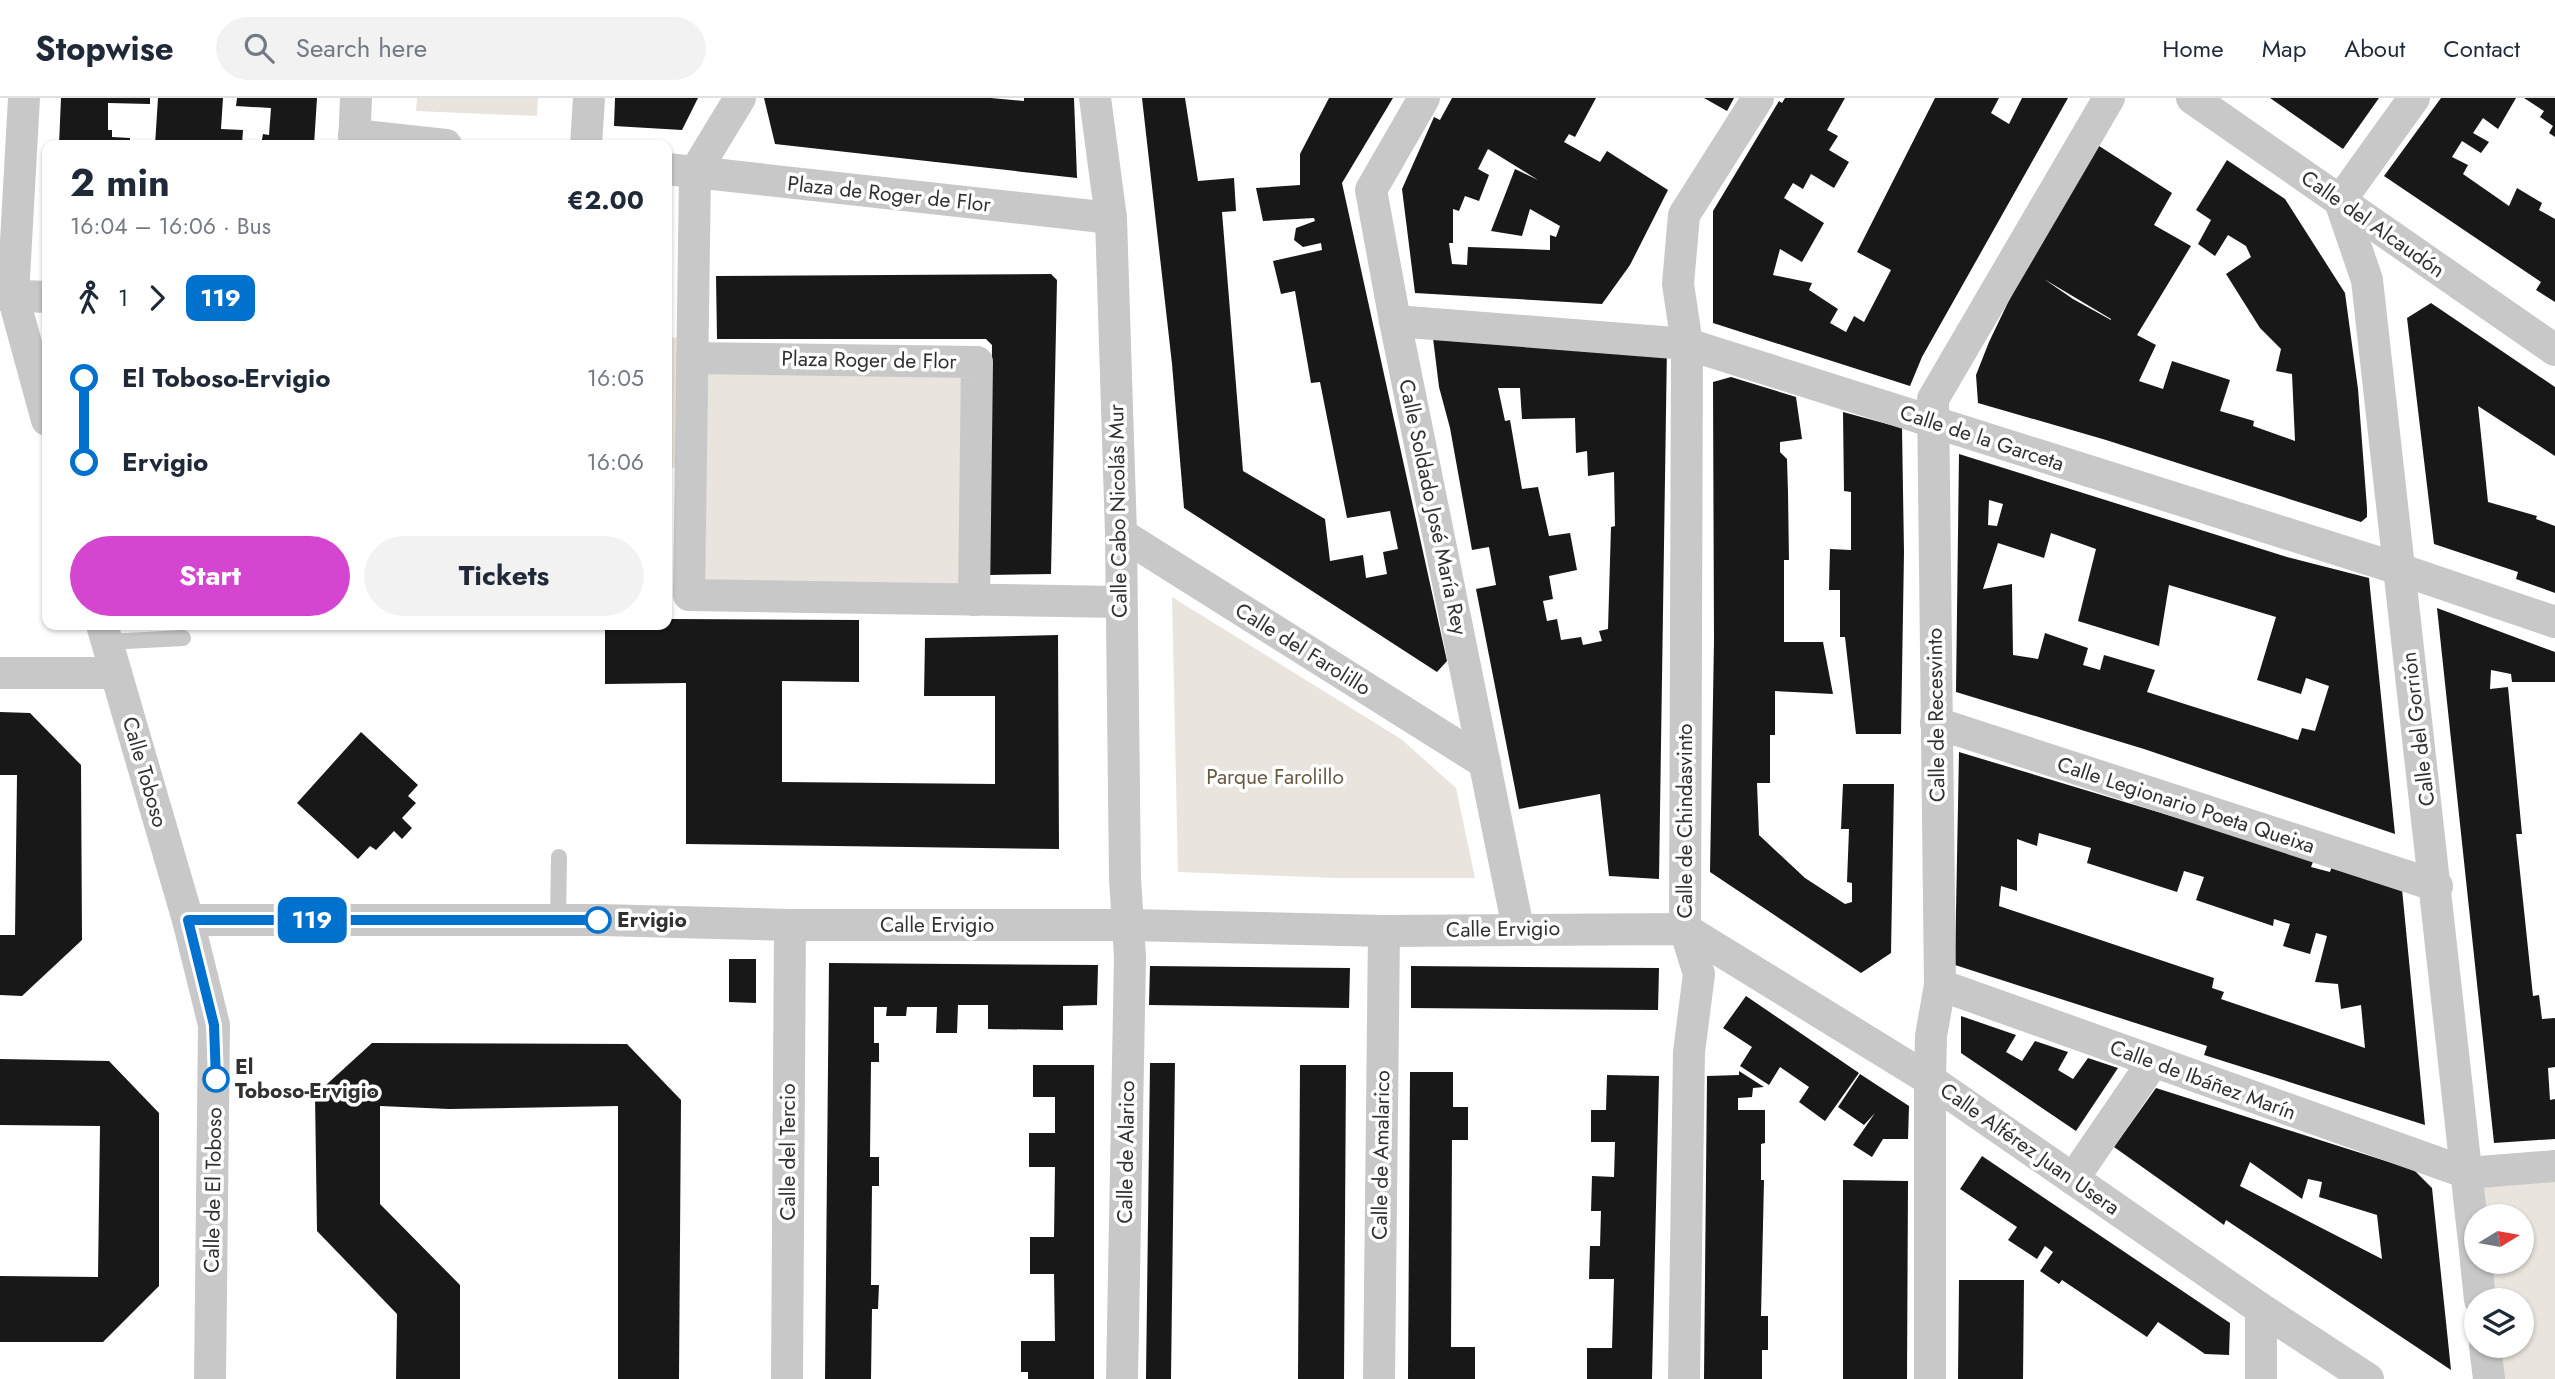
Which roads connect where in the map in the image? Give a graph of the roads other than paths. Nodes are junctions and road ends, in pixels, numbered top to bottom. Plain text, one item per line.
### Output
1 (24, 98) edge
2 (356, 98) edge
3 (589, 98) edge
4 (740, 98) edge
5 (1095, 98) edge
6 (1424, 98) edge
7 (1758, 98) edge
8 (2109, 98) edge
9 (2192, 98) edge
10 (2414, 98) edge
11 (354, 140) edge
12 (586, 140) edge
13 (681, 171) edge
14 (2340, 201) junction
15 (1111, 218) junction
16 (7, 296) edge
17 (42, 297) edge
18 (1395, 321) junction
19 (1686, 344) junction
20 (2555, 350) edge
21 (692, 358) junction
22 (42, 405) edge
23 (1934, 423) junction
24 (1121, 534) junction
25 (2399, 569) junction
26 (974, 600) junction
27 (1120, 602) junction
28 (2555, 622) edge
29 (104, 633) edge
30 (183, 638) dead end
31 (0, 673) edge
32 (116, 673) junction
33 (1936, 723) junction
34 (1485, 763) junction
35 (559, 857) dead end
36 (2437, 886) junction
37 (188, 920) junction
38 (558, 920) junction
39 (790, 925) junction
40 (1129, 925) junction
41 (1518, 928) junction
42 (1685, 929) junction
43 (1384, 931) junction
44 (1940, 985) junction
45 (2153, 1062) junction
46 (1930, 1080) junction
47 (2555, 1166) edge
48 (2467, 1173) junction
49 (2073, 1179) junction
50 (2470, 1204) edge
51 (2261, 1310) junction
52 (2486, 1358) edge
53 (210, 1379) edge
54 (787, 1379) edge
55 (1122, 1379) edge
56 (1379, 1379) edge
57 (1684, 1379) edge
58 (1930, 1379) edge
59 (2261, 1379) edge
60 (2368, 1379) edge
61 (2489, 1379) edge

1 - 16 street
2 - 11 street
3 - 12 street
4 - 13 street
5 - 15 street, Calle Cabo Nicolás Mur
6 - 18 street, Calle Soldado José María Rey
7 - 19 street, Calle de Chindasvinto
8 - 23 street, Calle de Recesvinto
9 - 14 street, Calle del Alcaudón
10 - 14 street
13 - 15 street, Plaza de Roger de Flor
13 - 21 street
14 - 20 street, Calle del Alcaudón
14 - 25 street, Calle del Gorrión
15 - 24 street, Calle Cabo Nicolás Mur
16 - 17 street
16 - 22 street
18 - 19 street, Calle de la Garceta
18 - 34 street, Calle Soldado José María Rey
19 - 23 street, Calle de la Garceta
19 - 42 street, Calle de Chindasvinto
21 - 26 street
21 - 26 street, Plaza Roger de Flor
23 - 25 street, Calle de la Garceta
23 - 33 street, Calle de Recesvinto
24 - 27 street, Calle Cabo Nicolás Mur
24 - 34 street, Calle del Farolillo
25 - 28 street, Calle de la Garceta
25 - 36 street, Calle del Gorrión
26 - 27 street
27 - 40 street, Calle Cabo Nicolás Mur
29 - 30 lane
29 - 32 street, Calle Toboso
31 - 32 street
32 - 37 street, Calle Toboso
33 - 36 street, Calle Legionario Poeta Queixa
33 - 44 street, Calle de Recesvinto
34 - 41 street, Calle Soldado José María Rey
35 - 38 lane
36 - 48 street, Calle del Gorrión
37 - 38 street, Calle Ervigio
37 - 53 street, Calle de El Toboso
38 - 39 street, Calle Ervigio
39 - 40 street, Calle Ervigio
39 - 54 street, Calle del Tercio
40 - 43 street, Calle Ervigio
40 - 55 street, Calle de Alarico
41 - 42 street, Calle Ervigio
41 - 43 street, Calle Ervigio
42 - 46 street, Calle Alférez Juan Usera
42 - 57 street, Calle de Chindasvinto
43 - 56 street, Calle de Amalarico
44 - 45 street, Calle de Ibáñez Marín
44 - 46 street, Calle de Recesvinto
45 - 48 street, Calle de Ibáñez Marín
45 - 49 street
46 - 49 street, Calle Alférez Juan Usera
46 - 58 street, Calle de Recesvinto
47 - 48 street
48 - 50 street, Calle del Gorrión
49 - 51 street, Calle Alférez Juan Usera
51 - 59 street
51 - 60 street, Calle Alférez Juan Usera
52 - 61 street

